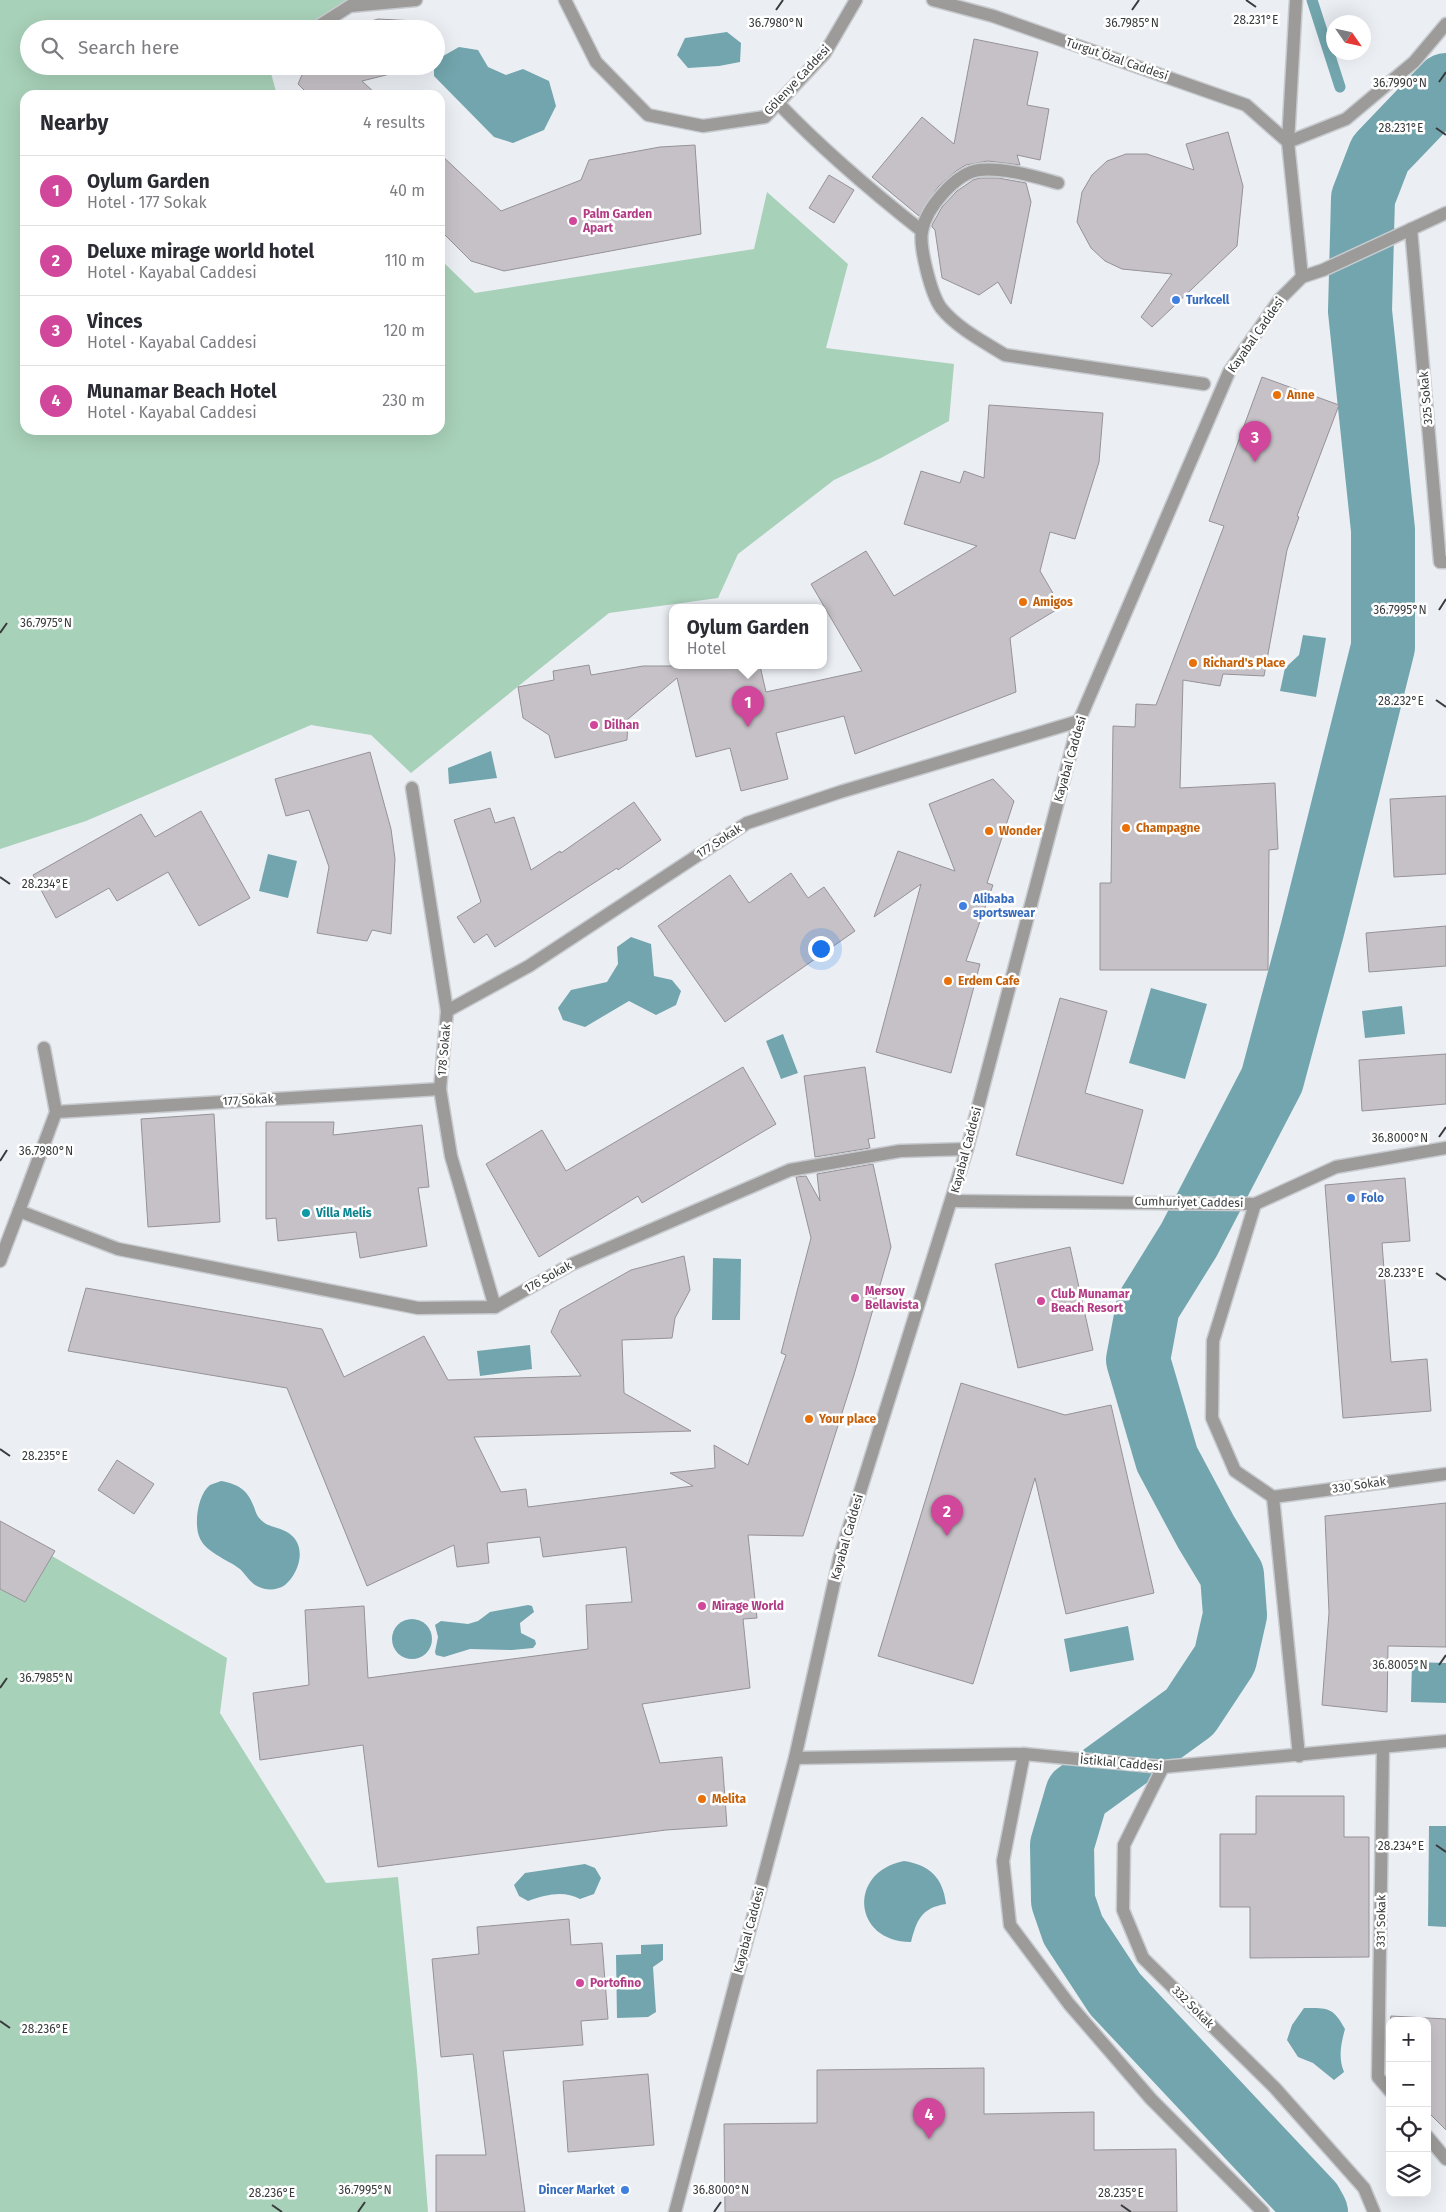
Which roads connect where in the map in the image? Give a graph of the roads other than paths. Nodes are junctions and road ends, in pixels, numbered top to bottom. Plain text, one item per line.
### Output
1 (416, 0) edge
2 (565, 0) edge
3 (856, 0) edge
4 (933, 0) edge
5 (350, 3) edge
6 (1296, 3) edge
7 (326, 20) edge
8 (1446, 24) edge
9 (778, 103) junction
10 (1288, 142) junction
11 (1058, 183) dead end
12 (1446, 214) edge
13 (1411, 229) junction
14 (922, 231) junction
15 (1302, 277) junction
16 (1204, 384) dead end
17 (1446, 562) edge
18 (1079, 722) junction
19 (412, 788) dead end
20 (447, 1011) junction
21 (44, 1048) dead end
22 (440, 1089) junction
23 (56, 1112) junction
24 (1446, 1148) edge
25 (967, 1149) junction
26 (952, 1201) junction
27 (1255, 1204) junction
28 (19, 1211) junction
29 (0, 1260) edge
30 (495, 1307) junction
31 (1446, 1474) edge
32 (1273, 1497) junction
33 (1446, 1742) edge
34 (1383, 1748) junction
35 (1024, 1754) junction
36 (1299, 1756) junction
37 (795, 1758) junction
38 (1164, 1768) junction
39 (1386, 2086) edge
40 (1431, 2141) edge
41 (1446, 2159) edge
42 (675, 2212) edge
43 (1263, 2212) edge
44 (1374, 2212) edge

1 - 5 street
2 - 9 street, Gölenye Caddesi
3 - 9 street, Gölenye Caddesi
4 - 10 street, Turgut Özal Caddesi
5 - 7 street
6 - 10 street
8 - 10 street
9 - 14 street
10 - 15 street
11 - 14 street
12 - 13 street, Kayabal Caddesi
13 - 15 street, Kayabal Caddesi
13 - 17 street, 325 Sokak
14 - 16 street
15 - 18 street, Kayabal Caddesi
18 - 20 street, 177 Sokak
18 - 25 street, Kayabal Caddesi
19 - 20 street, 178 Sokak
20 - 22 street, 178 Sokak
21 - 23 street
22 - 23 street, 177 Sokak
22 - 30 street, 178 Sokak
23 - 28 street
24 - 27 street, Cumhuriyet Caddesi
25 - 26 street, Kayabal Caddesi
25 - 30 street, 176 Sokak
26 - 27 street, Cumhuriyet Caddesi
26 - 37 street, Kayabal Caddesi
27 - 32 street
28 - 29 street
28 - 30 street, 176 Sokak
31 - 32 street, 330 Sokak
32 - 36 street
33 - 34 street, İstiklal Caddesi
34 - 36 street, İstiklal Caddesi
34 - 39 street, 331 Sokak
35 - 37 street, İstiklal Caddesi
35 - 38 street, İstiklal Caddesi
35 - 43 street
36 - 38 street, İstiklal Caddesi
37 - 42 street, Kayabal Caddesi
38 - 44 street, 332 Sokak
40 - 41 street

